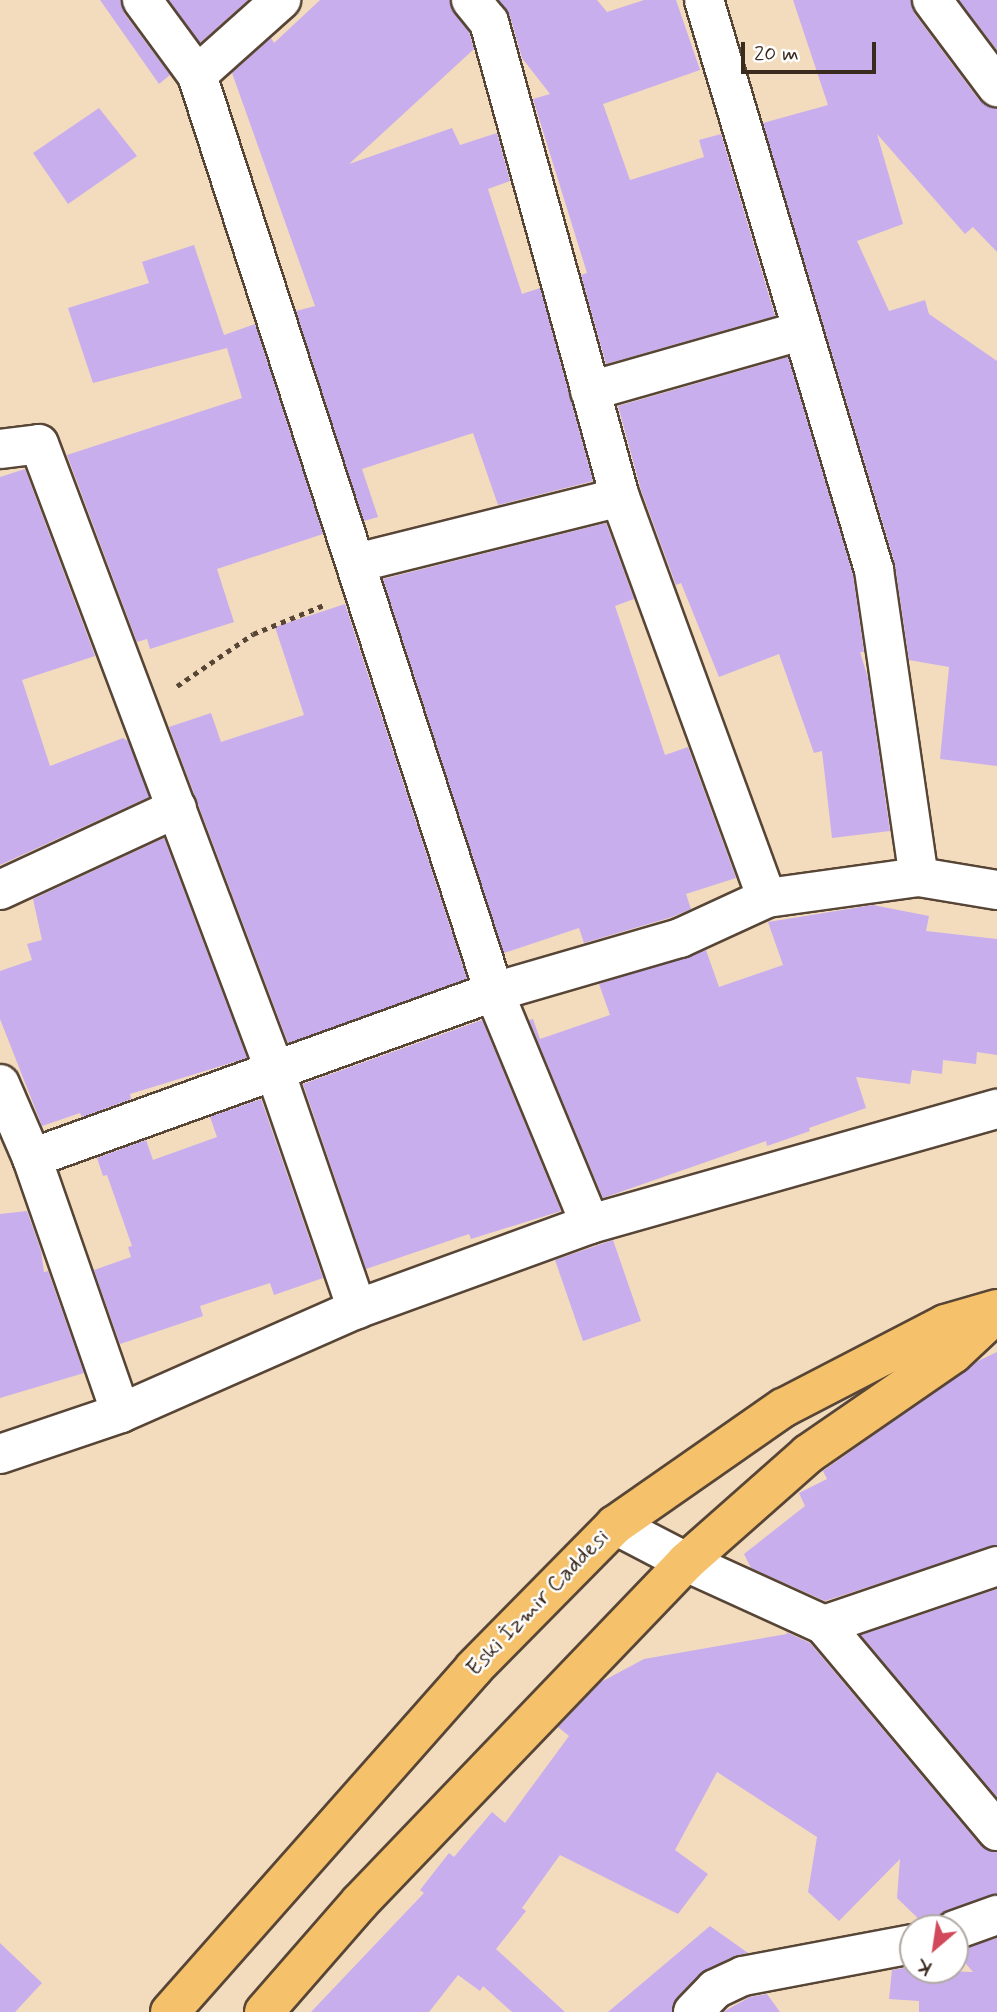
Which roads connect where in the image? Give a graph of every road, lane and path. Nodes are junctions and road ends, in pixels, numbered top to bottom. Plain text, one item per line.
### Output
1 (142, 0) edge
2 (281, 0) edge
3 (471, 0) edge
4 (704, 0) edge
5 (932, 0) edge
6 (197, 75) junction
7 (997, 87) edge
8 (801, 331) junction
9 (590, 391) junction
10 (0, 449) edge
11 (620, 497) junction
12 (359, 576) junction
13 (141, 710) junction
14 (177, 808) junction
15 (919, 877) junction
16 (0, 890) edge
17 (997, 890) edge
18 (767, 898) junction
19 (494, 992) junction
20 (275, 1071) junction
21 (0, 1084) edge
22 (997, 1110) edge
23 (32, 1158) junction
24 (590, 1224) junction
25 (357, 1309) junction
26 (997, 1311) edge
27 (121, 1413) junction
28 (0, 1454) edge
29 (615, 1525) junction
30 (686, 1562) junction
31 (997, 1566) edge
32 (824, 1625) junction
33 (997, 1831) edge
34 (997, 1915) edge
35 (969, 1925) edge
36 (899, 1947) edge
37 (170, 2012) edge
38 (264, 2012) edge
39 (693, 2012) edge

1 - 6 street
2 - 6 street
3 - 9 street
4 - 8 street
5 - 7 street
6 - 12 street
8 - 9 street
8 - 15 street
9 - 11 street
10 - 13 street
11 - 12 street
11 - 18 street
12 - 13 path
12 - 19 street
13 - 14 street
14 - 16 street
14 - 20 street
15 - 17 street
15 - 18 street
18 - 19 street
19 - 20 street
19 - 24 street
20 - 23 street
20 - 25 street
21 - 23 street
22 - 24 street
23 - 27 street
24 - 25 street
25 - 27 street
26 - 29 main road, Eski İzmir Caddesi
26 - 30 main road, Eski İzmir Caddesi
27 - 28 street
29 - 30 street
29 - 37 main road, Eski İzmir Caddesi
30 - 32 street
30 - 38 main road, Eski İzmir Caddesi
31 - 32 street
32 - 33 street
34 - 35 street
36 - 39 street

